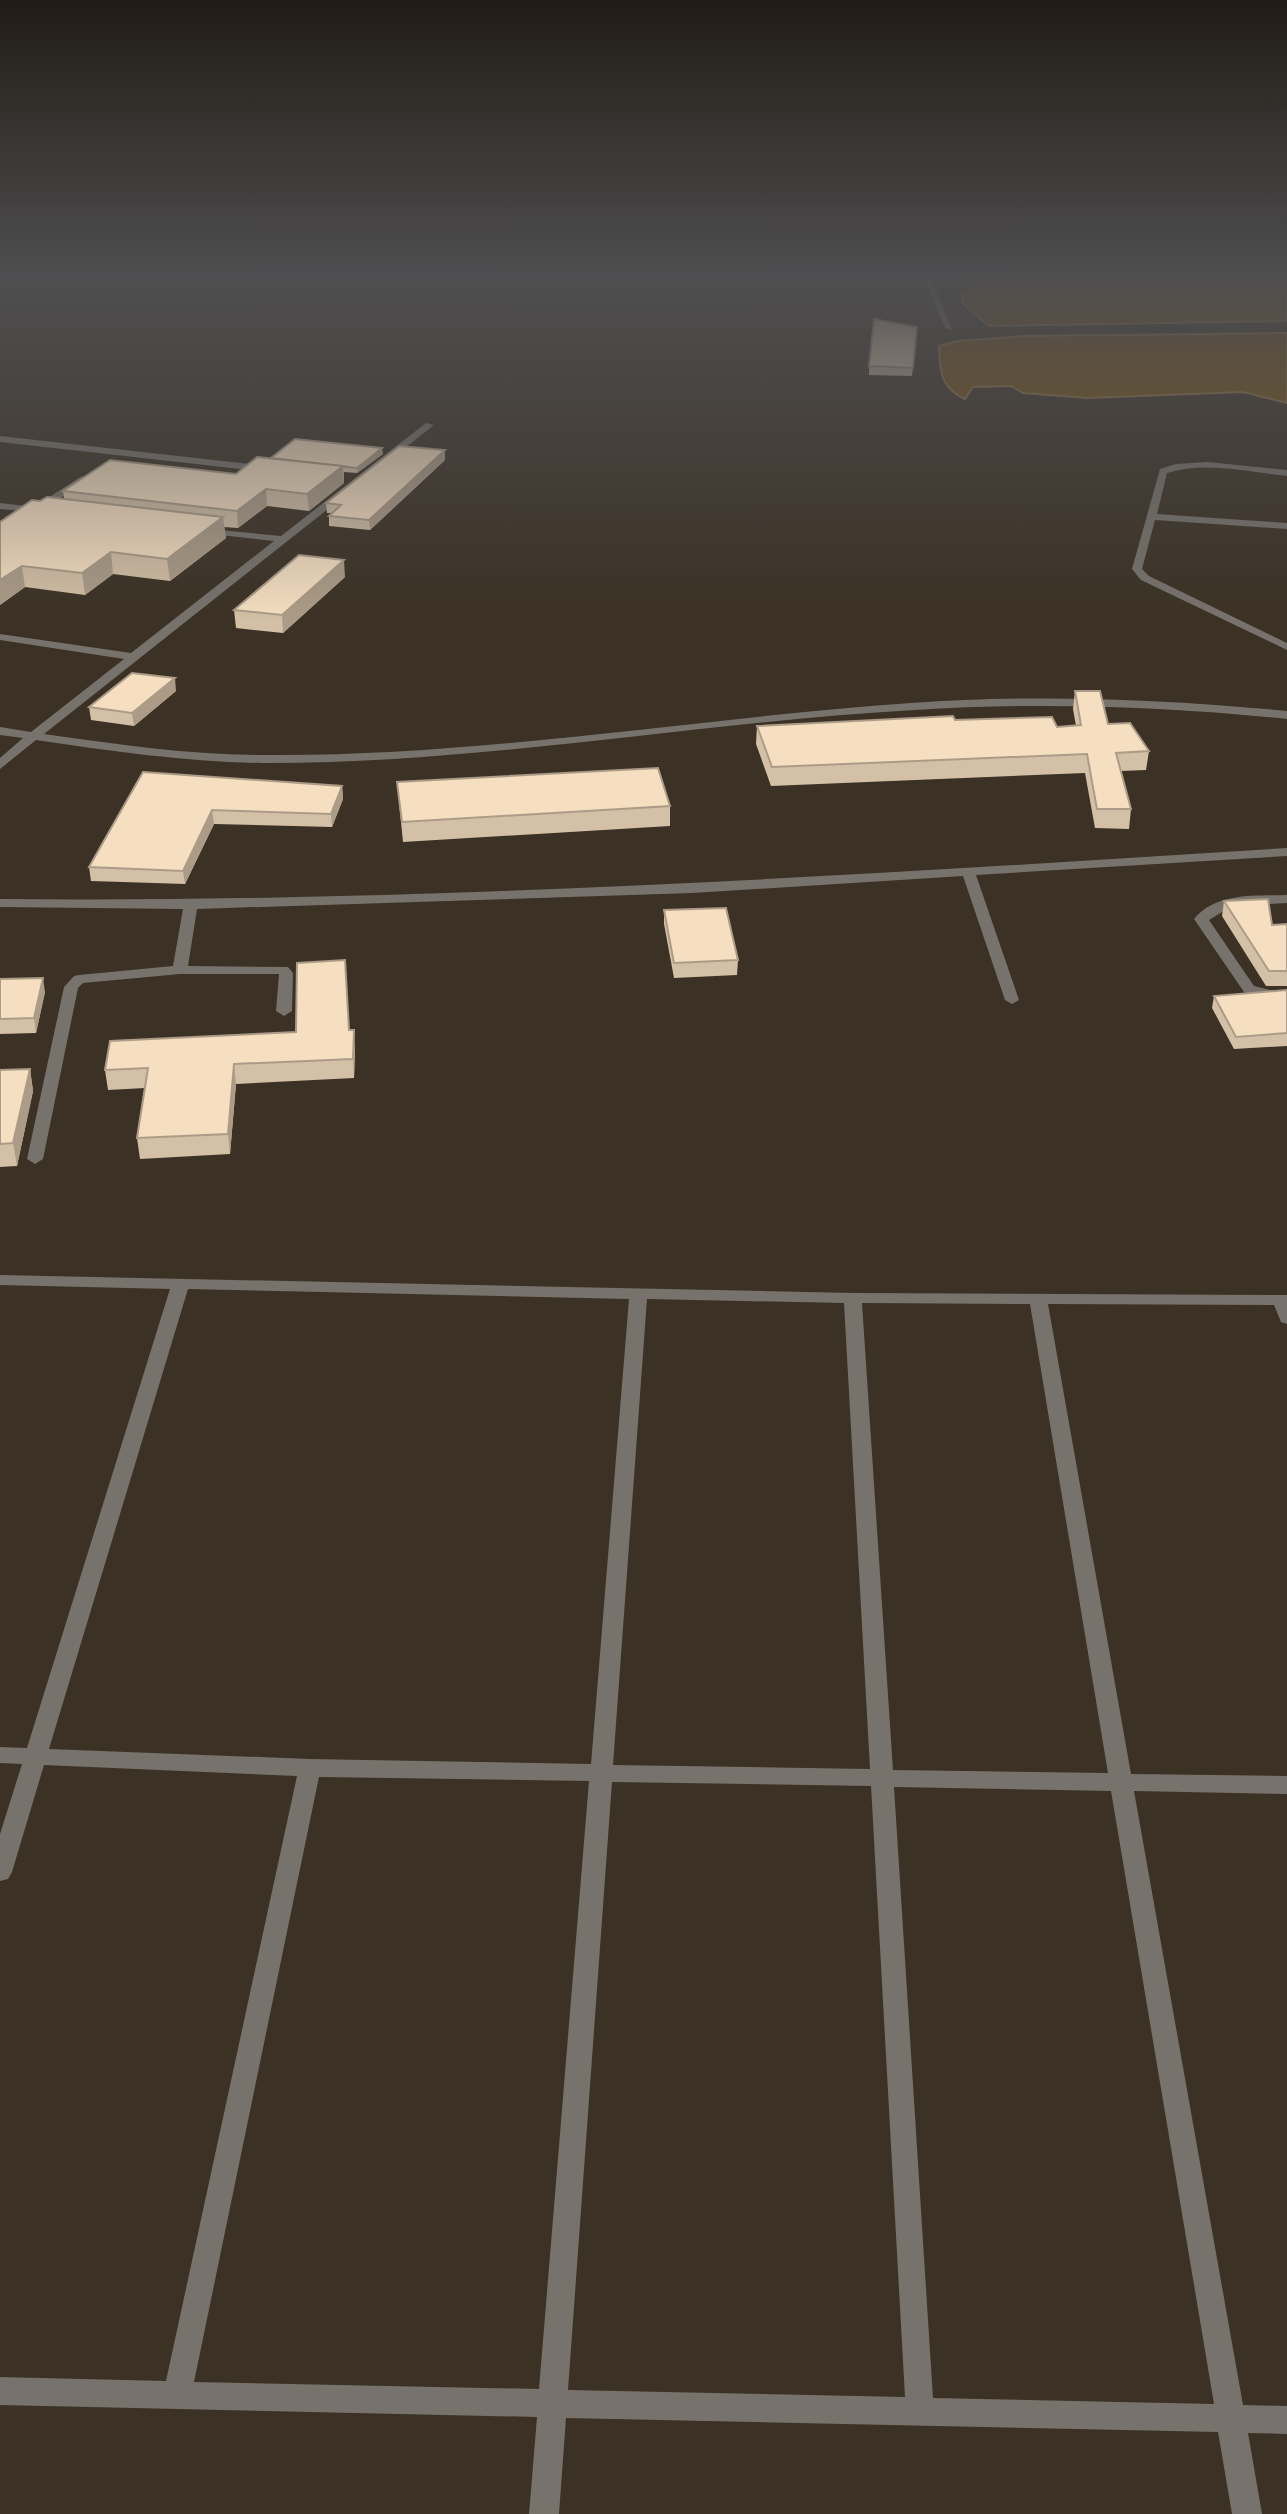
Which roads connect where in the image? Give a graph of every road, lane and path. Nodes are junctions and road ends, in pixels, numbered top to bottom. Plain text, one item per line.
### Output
1 (429, 425) dead end
2 (0, 439) edge
3 (121, 453) junction
4 (110, 460) edge
5 (274, 470) edge
6 (1287, 473) edge
7 (89, 474) edge
8 (343, 477) edge
9 (357, 479) junction
10 (0, 506) edge
11 (35, 511) junction
12 (49, 512) edge
13 (1151, 517) junction
14 (1287, 526) edge
15 (186, 528) edge
16 (281, 539) junction
17 (0, 637) edge
18 (1287, 647) edge
19 (132, 657) junction
20 (1287, 715) edge
21 (0, 731) edge
22 (33, 736) junction
23 (0, 765) edge
24 (1287, 852) edge
25 (968, 871) junction
26 (1287, 899) edge
27 (0, 903) edge
28 (191, 905) junction
29 (180, 971) junction
30 (1287, 994) edge
31 (1012, 1000) dead end
32 (284, 1011) dead end
33 (35, 1159) dead end
34 (0, 1280) edge
35 (180, 1285) junction
36 (638, 1294) junction
37 (853, 1298) junction
38 (1038, 1300) junction
39 (1285, 1306) edge
40 (36, 1754) junction
41 (0, 1755) edge
42 (310, 1768) junction
43 (603, 1773) junction
44 (882, 1777) junction
45 (1119, 1781) junction
46 (1287, 1785) edge
47 (0, 1872) edge
48 (0, 2391) edge
49 (177, 2395) junction
50 (554, 2403) junction
51 (920, 2412) junction
52 (1230, 2419) junction
53 (1287, 2420) edge
54 (544, 2514) edge
55 (1247, 2514) edge

1 - 9 street
2 - 3 street
3 - 4 street
3 - 5 street
6 - 13 street
7 - 11 street
8 - 9 street
9 - 16 street
10 - 11 street
11 - 12 street
13 - 14 street
13 - 18 street
15 - 16 street
16 - 19 street
17 - 19 street
19 - 22 street
20 - 22 street
21 - 22 street
22 - 23 street
24 - 25 street
25 - 28 street
25 - 31 street
26 - 30 street
27 - 28 street
28 - 29 street
29 - 32 street
29 - 33 street
34 - 35 street
35 - 36 street
35 - 40 street
36 - 37 street
36 - 43 street
37 - 38 street
37 - 44 street
38 - 39 street
38 - 45 street
40 - 41 street
40 - 42 street
40 - 47 street
42 - 43 street
42 - 49 street
43 - 44 street
43 - 50 street
44 - 45 street
44 - 51 street
45 - 46 street
45 - 52 street
48 - 49 street
49 - 50 street
50 - 51 street
50 - 54 street
51 - 52 street
52 - 53 street
52 - 55 street

